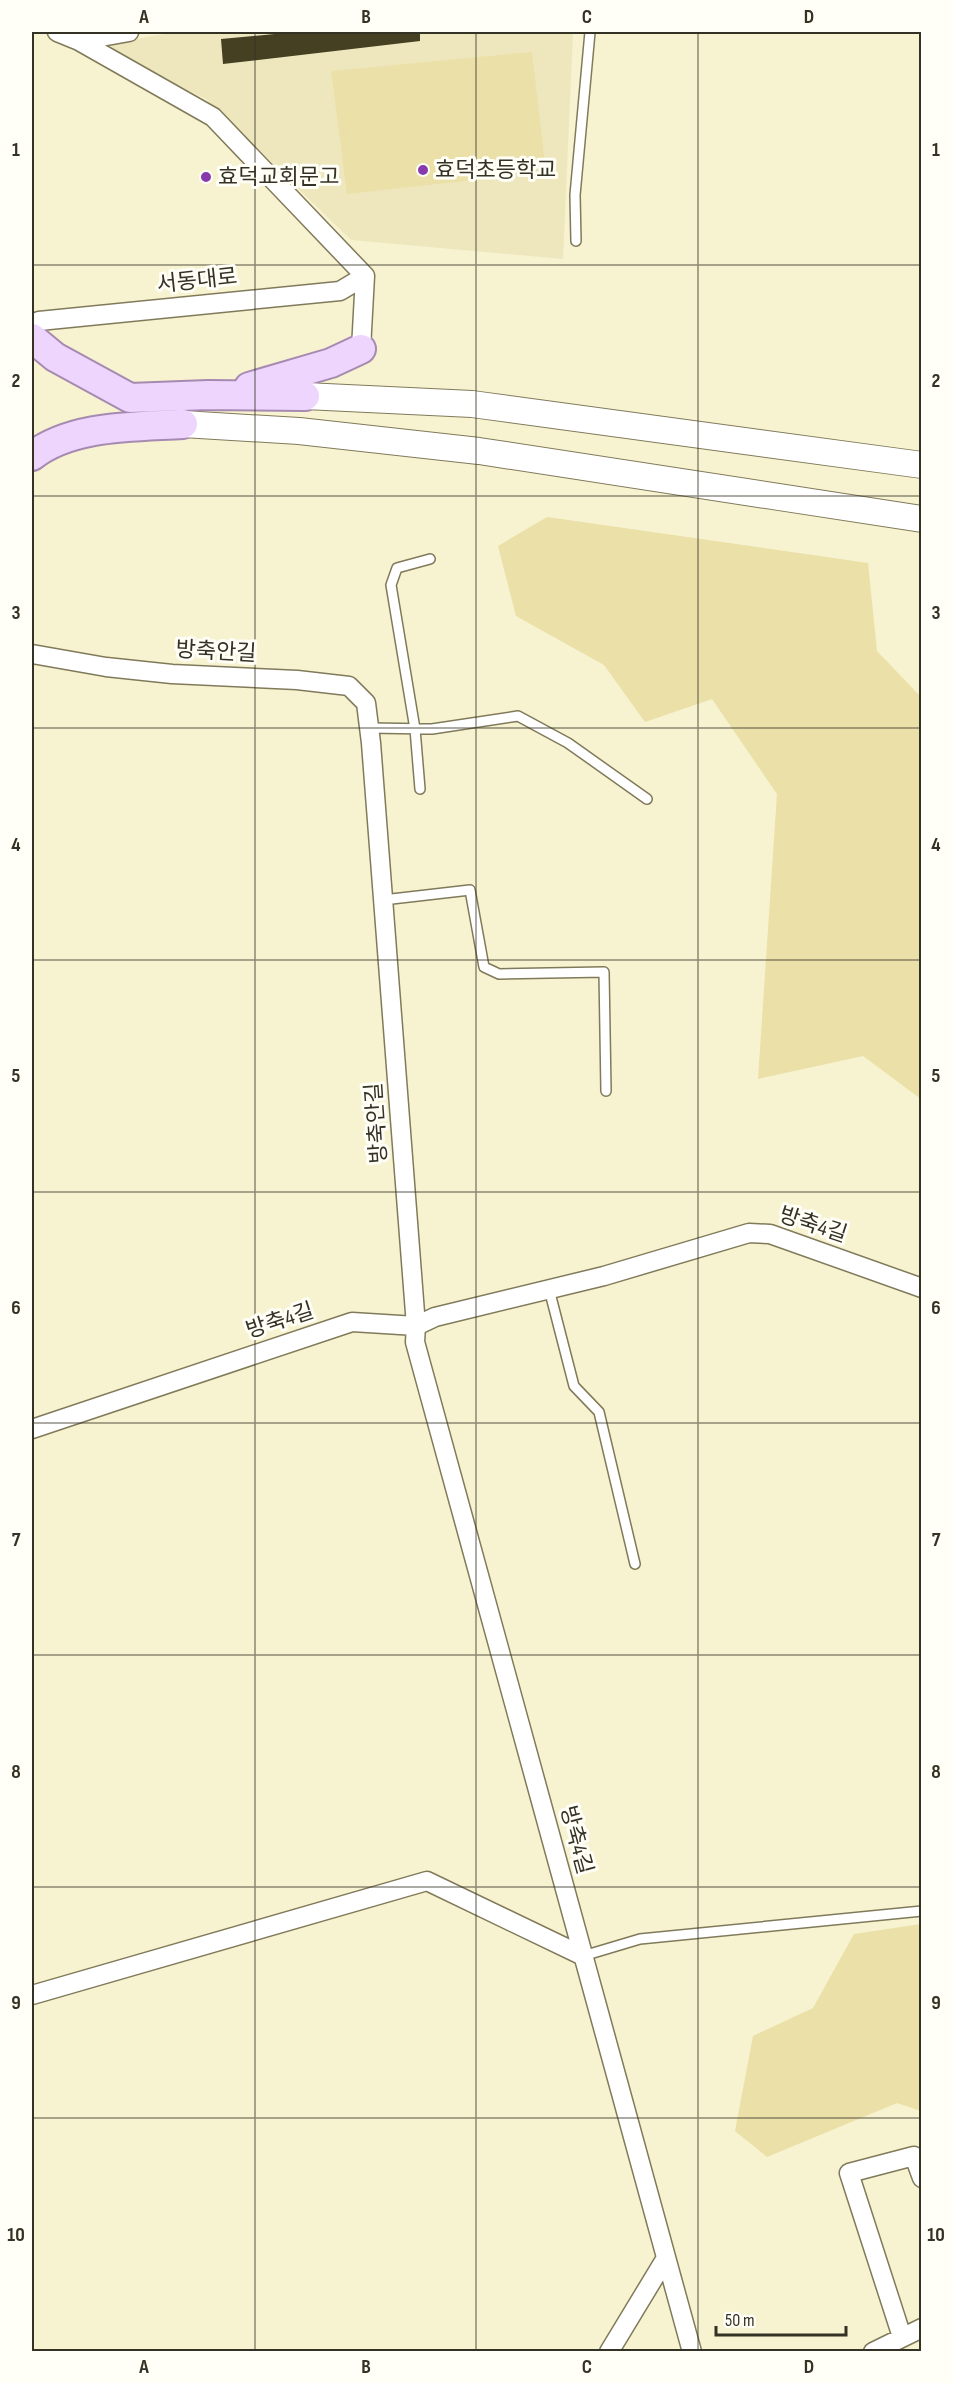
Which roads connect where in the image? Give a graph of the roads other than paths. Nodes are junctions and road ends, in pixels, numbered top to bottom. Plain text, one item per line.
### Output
1 (57, 32) edge
2 (129, 32) edge
3 (590, 32) edge
4 (79, 41) junction
5 (576, 241) dead end
6 (365, 276) junction
7 (32, 324) edge
8 (32, 338) edge
9 (361, 349) joint
10 (221, 395) junction
11 (305, 396) joint
12 (183, 424) joint
13 (32, 456) edge
14 (921, 465) edge
15 (921, 519) edge
16 (430, 559) dead end
17 (32, 654) edge
18 (369, 728) junction
19 (415, 729) junction
20 (420, 789) dead end
21 (647, 799) dead end
22 (383, 900) junction
23 (606, 1091) dead end
24 (921, 1288) edge
25 (549, 1289) junction
26 (416, 1334) junction
27 (32, 1429) edge
28 (635, 1563) dead end
29 (921, 1911) edge
30 (583, 1956) junction
31 (32, 1995) edge
32 (921, 2178) edge
33 (666, 2258) junction
34 (921, 2328) edge
35 (902, 2337) junction
36 (609, 2352) edge
37 (692, 2352) edge
38 (873, 2352) edge

1 - 4 street
2 - 4 street
3 - 5 lane
4 - 6 street
6 - 7 street, 서동대로
6 - 9 street
8 - 10 main road
9 - 10 main road
10 - 11 main road
11 - 14 street
12 - 13 main road
12 - 15 street
16 - 19 lane
17 - 18 street, 방축안길
18 - 19 lane
18 - 22 street, 방축안길
19 - 20 lane
19 - 21 lane
22 - 23 lane
22 - 26 street, 방축안길
24 - 25 street, 방축4길
25 - 26 street, 방축4길
25 - 28 lane
26 - 27 street, 방축4길
26 - 30 street, 방축4길
29 - 30 lane
30 - 31 street
30 - 33 street, 방축4길
32 - 35 street
33 - 36 street
33 - 37 street, 방축4길
34 - 35 street
35 - 38 street

